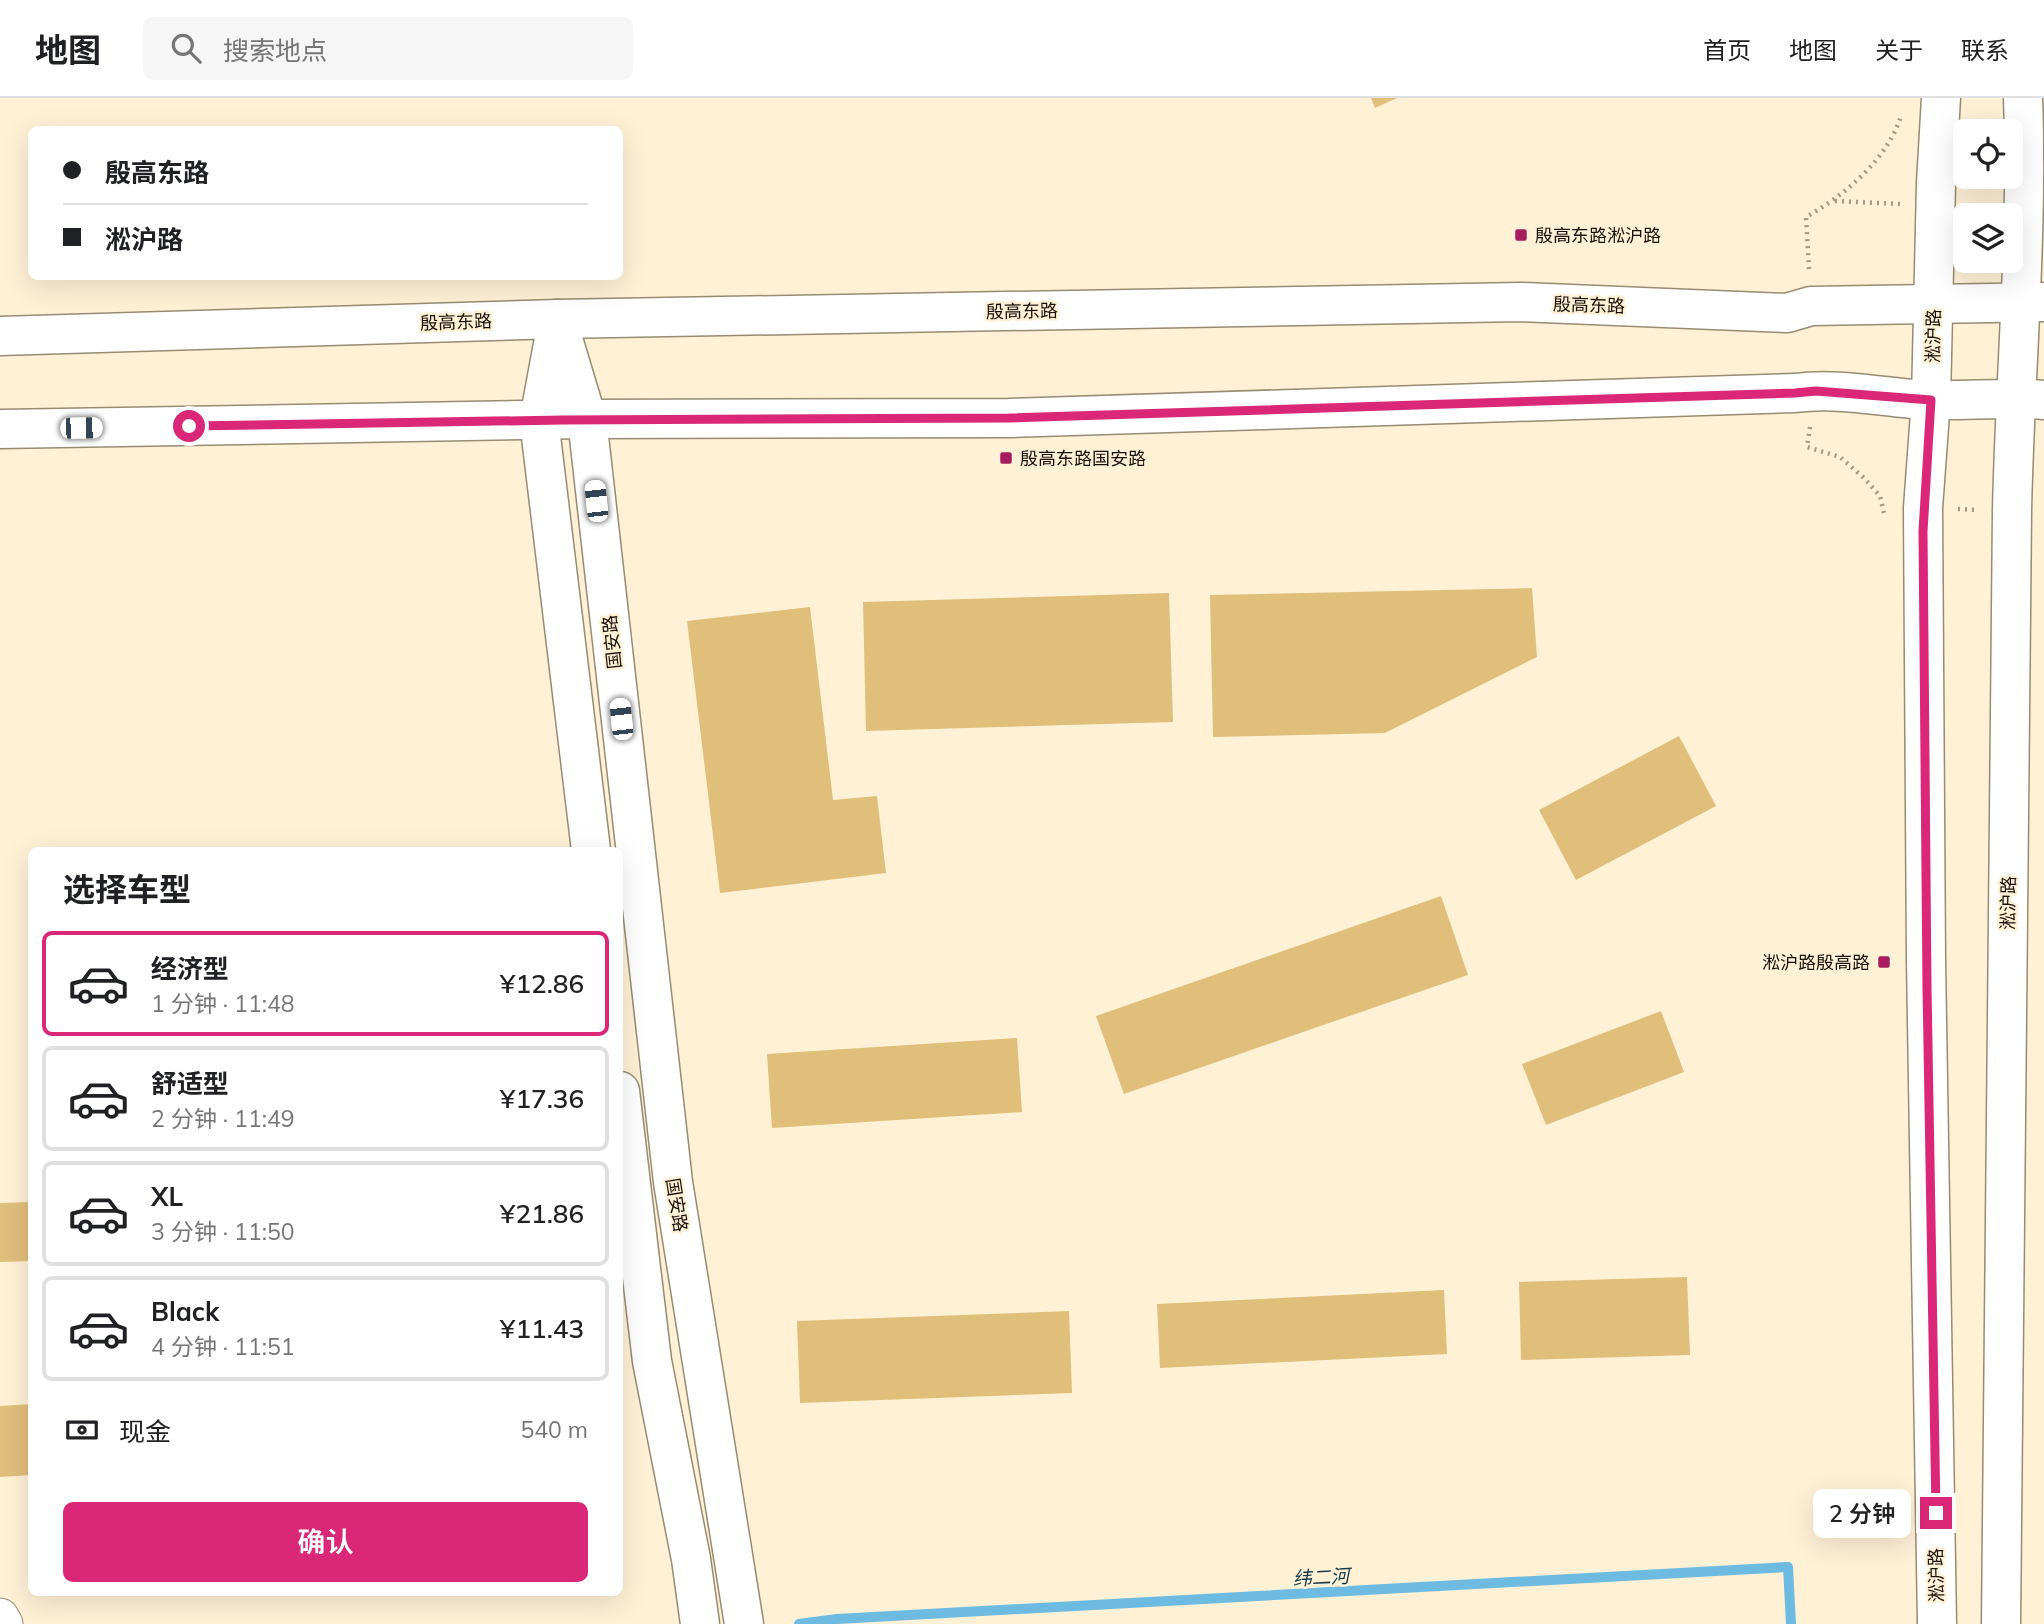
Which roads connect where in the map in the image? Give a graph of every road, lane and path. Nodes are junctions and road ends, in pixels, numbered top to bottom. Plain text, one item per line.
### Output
1 (1941, 98) edge
2 (2023, 98) edge
3 (1902, 112) dead end
4 (2032, 302) edge
5 (1934, 303) junction
6 (1811, 306) junction
7 (557, 319) junction
8 (0, 336) edge
9 (1816, 391) junction
10 (2029, 399) edge
11 (1931, 400) junction
12 (587, 419) junction
13 (539, 420) junction
14 (0, 429) edge
15 (1923, 508) junction
16 (1884, 511) junction
17 (2012, 511) junction
18 (1886, 523) dead end
19 (591, 847) edge
20 (623, 1116) edge
21 (0, 1617) edge
22 (4, 1624) edge
23 (700, 1624) edge
24 (744, 1624) edge
25 (1937, 1624) edge
26 (2001, 1624) edge

1 - 5 main road, 淞沪路
2 - 4 main road, 淞沪路
3 - 6 path
4 - 5 main road, 殷高东路
4 - 10 main road, 淞沪路
5 - 6 main road, 殷高东路
5 - 11 main road, 淞沪路
6 - 7 main road, 殷高东路
7 - 8 main road, 殷高东路
7 - 12 main road, 国安路
7 - 13 main road
9 - 11 main road
9 - 12 main road
9 - 16 path
10 - 11 main road
10 - 17 main road, 淞沪路
11 - 15 main road, 淞沪路
12 - 13 main road
12 - 24 main road, 国安路
13 - 14 main road
13 - 19 main road
15 - 16 path
15 - 17 path
15 - 25 main road, 淞沪路
16 - 18 path
17 - 26 main road, 淞沪路
20 - 23 main road
21 - 22 street

